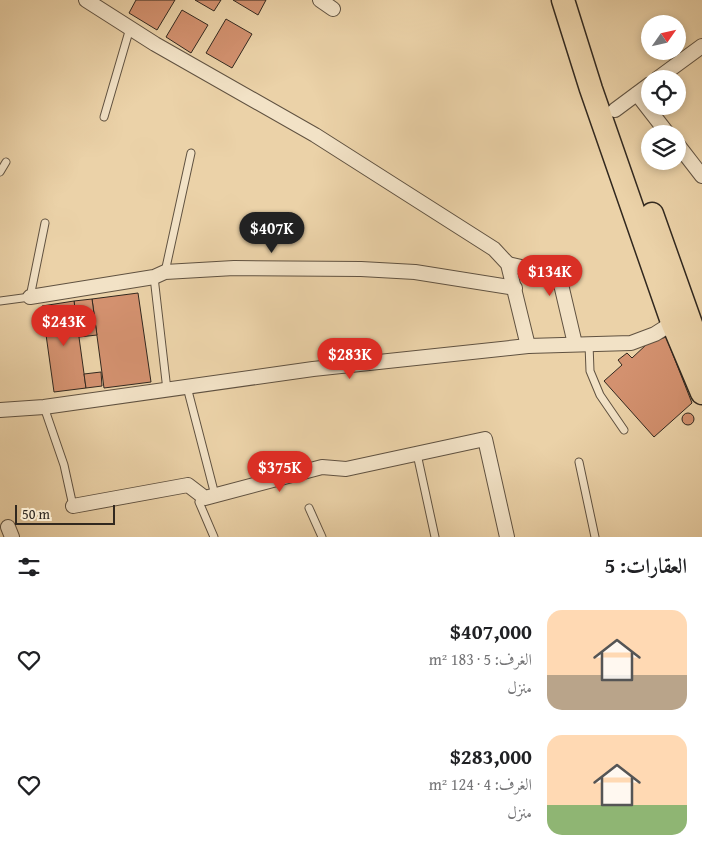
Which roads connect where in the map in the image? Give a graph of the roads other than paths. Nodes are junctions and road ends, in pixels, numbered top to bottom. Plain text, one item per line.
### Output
1 (86, 0) edge
2 (320, 0) edge
3 (562, 0) edge
4 (576, 0) edge
5 (333, 9) dead end
6 (130, 28) junction
7 (702, 46) edge
8 (669, 70) edge
9 (641, 91) edge
10 (637, 94) junction
11 (615, 110) junction
12 (104, 117) dead end
13 (661, 125) edge
14 (191, 152) dead end
15 (686, 155) edge
16 (6, 162) dead end
17 (0, 172) edge
18 (702, 176) edge
19 (45, 223) dead end
20 (508, 264) junction
21 (160, 275) junction
22 (515, 288) junction
23 (30, 297) junction
24 (0, 300) edge
25 (680, 318) junction
26 (582, 344) junction
27 (528, 346) junction
28 (702, 355) edge
29 (187, 387) junction
30 (167, 390) junction
31 (702, 393) edge
32 (44, 407) junction
33 (0, 410) edge
34 (624, 430) dead end
35 (417, 454) junction
36 (579, 462) dead end
37 (210, 496) junction
38 (73, 506) joint
39 (309, 508) dead end
40 (214, 537) edge
41 (322, 537) edge
42 (435, 537) edge
43 (507, 537) edge
44 (595, 537) edge

1 - 6 street
2 - 5 street
3 - 25 main road
4 - 11 main road
6 - 12 lane
6 - 20 street
7 - 8 street
9 - 10 street
10 - 11 street
10 - 13 street
11 - 25 main road
14 - 21 lane
15 - 18 street
16 - 17 lane
19 - 23 lane
20 - 22 street
20 - 26 street
21 - 22 street
21 - 23 street
21 - 30 lane
22 - 27 street
23 - 24 lane
25 - 26 street
25 - 28 main road
25 - 31 main road
26 - 27 street
26 - 34 lane
27 - 29 street
29 - 30 street
29 - 37 lane
30 - 32 street
32 - 33 street
32 - 38 lane
35 - 37 street
35 - 42 lane
35 - 43 street
36 - 44 lane
37 - 38 street
37 - 40 lane
39 - 41 lane

